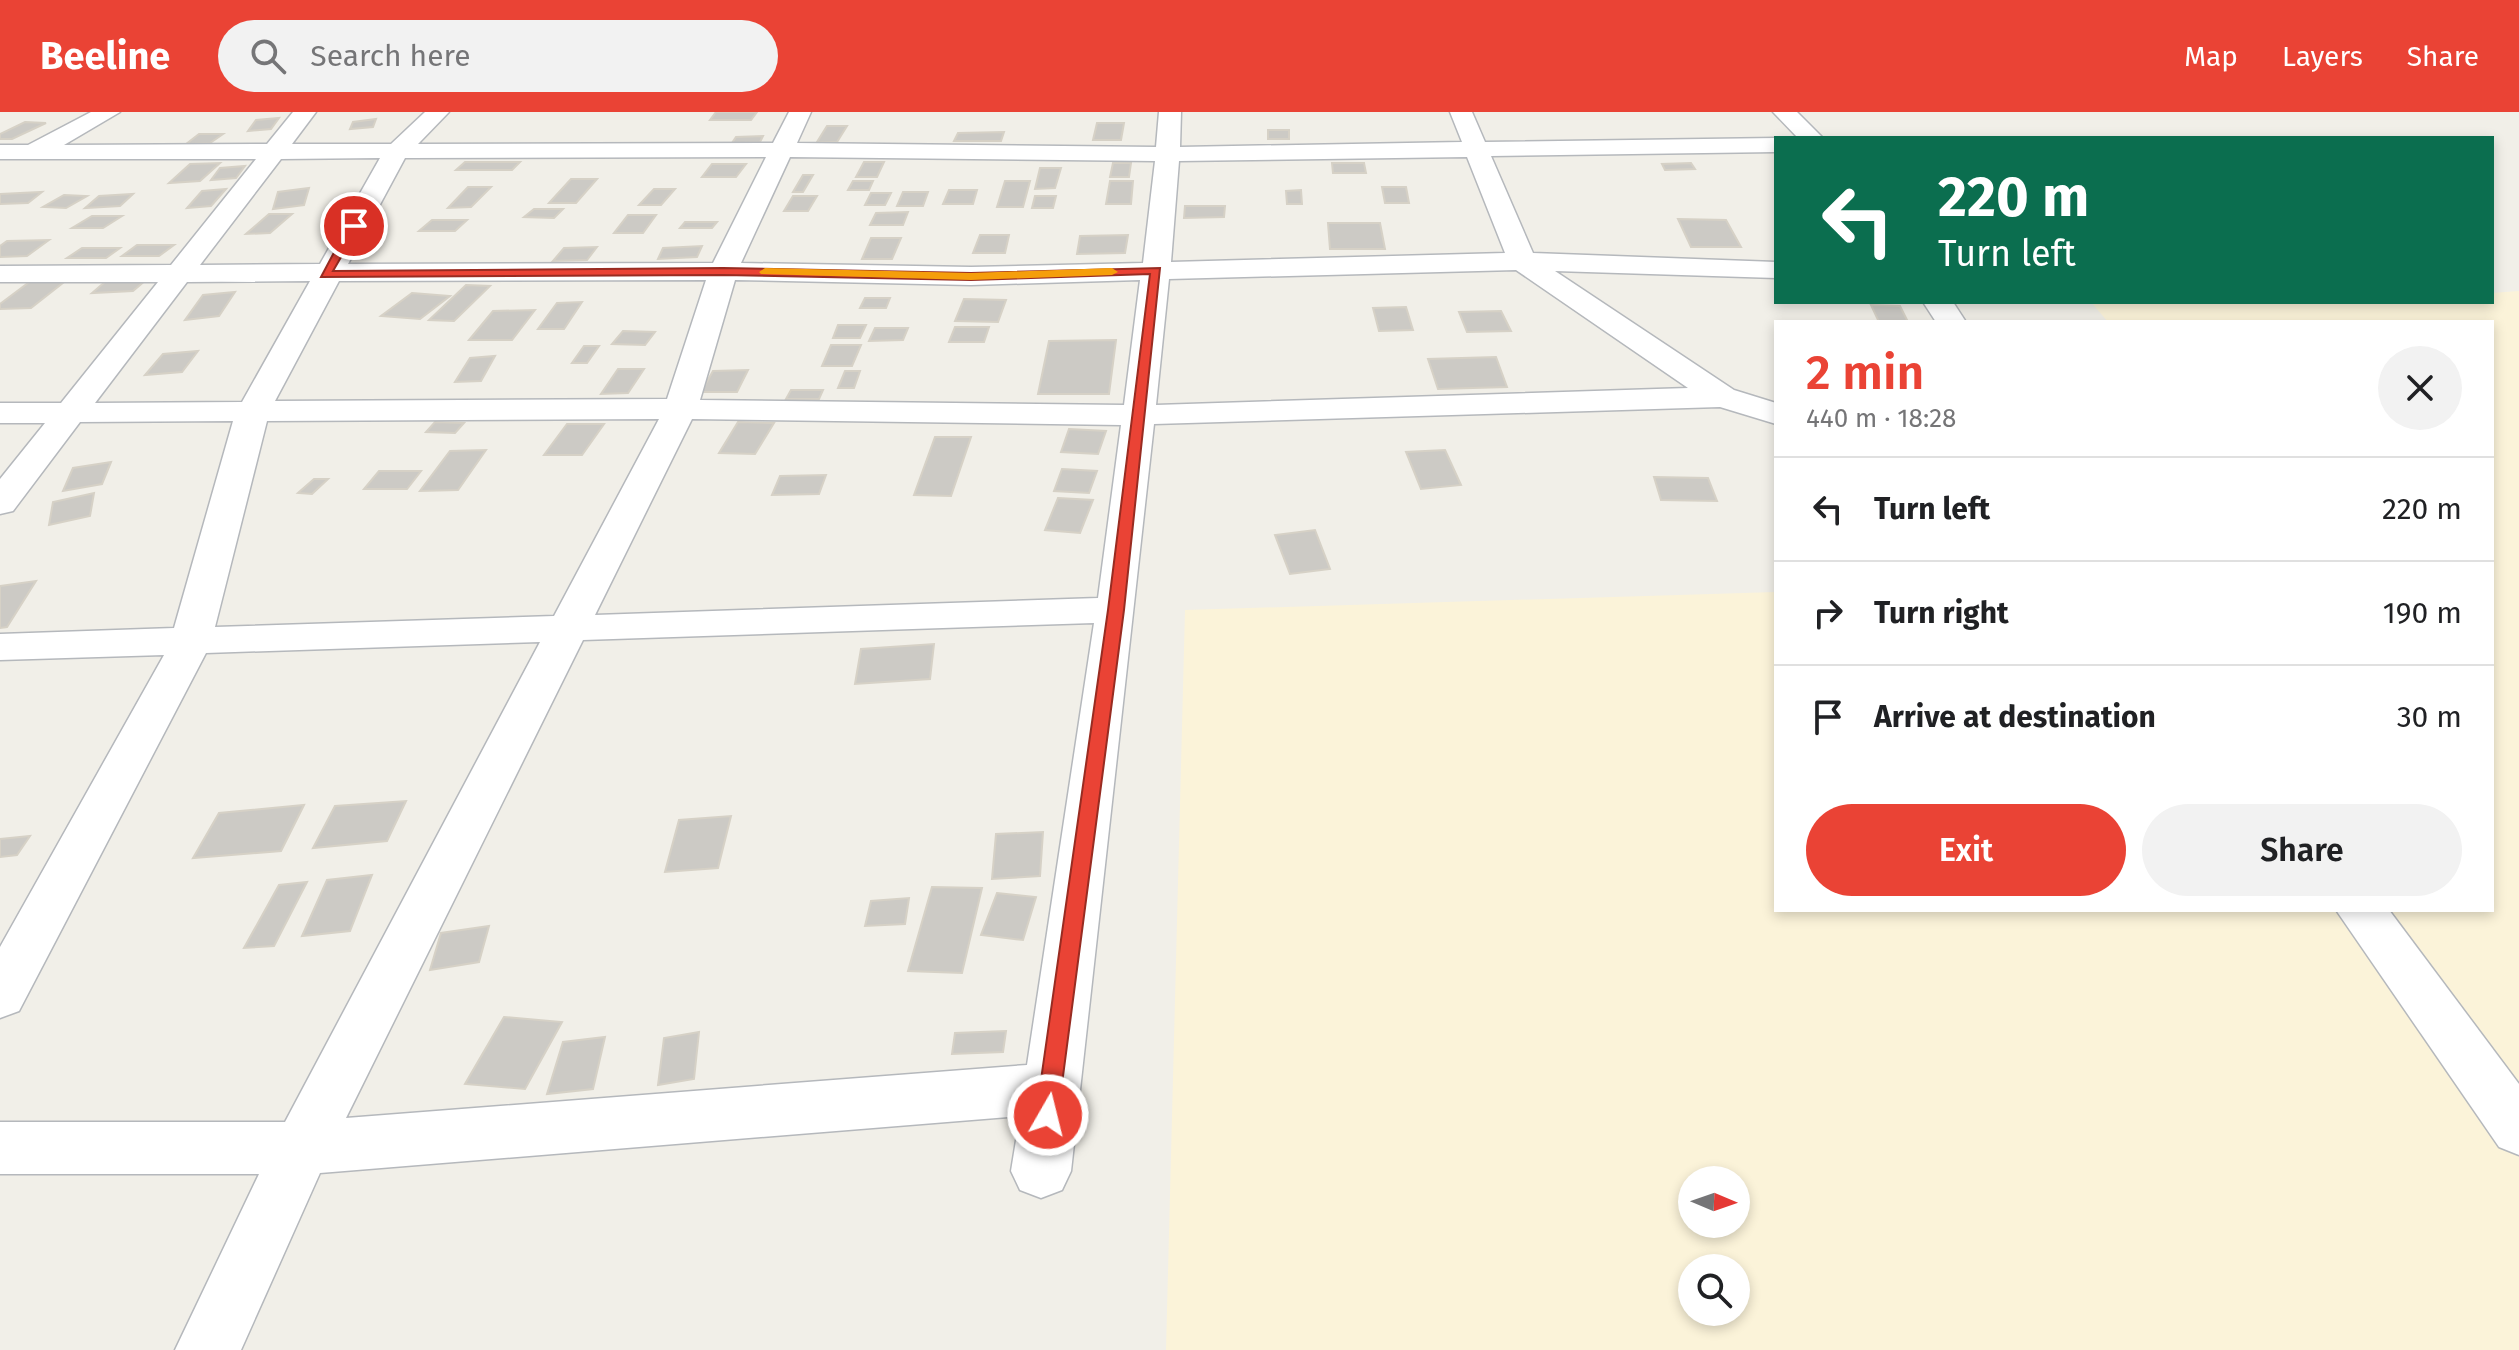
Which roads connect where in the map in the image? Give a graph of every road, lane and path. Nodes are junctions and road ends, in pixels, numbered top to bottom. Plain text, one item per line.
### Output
1 (109, 112) edge
2 (305, 112) edge
3 (438, 112) edge
4 (800, 112) edge
5 (1170, 112) edge
6 (1461, 112) edge
7 (1784, 112) edge
8 (1809, 136) edge
9 (1774, 145) edge
10 (1475, 147) junction
11 (781, 150) junction
12 (0, 152) edge
13 (31, 152) junction
14 (396, 152) junction
15 (272, 154) junction
16 (1168, 154) junction
17 (0, 170) edge
18 (1522, 261) junction
19 (1156, 270) junction
20 (1774, 270) edge
21 (723, 271) junction
22 (0, 274) edge
23 (179, 274) junction
24 (326, 275) junction
25 (1722, 397) junction
26 (680, 410) junction
27 (253, 411) junction
28 (0, 413) edge
29 (70, 413) junction
30 (1774, 413) edge
31 (1139, 415) junction
32 (0, 503) edge
33 (1116, 610) junction
34 (568, 628) junction
35 (191, 642) junction
36 (0, 647) edge
37 (2362, 912) edge
38 (0, 996) edge
39 (1052, 1087) junction
40 (2519, 1129) edge
41 (0, 1148) edge
42 (302, 1148) junction
43 (1041, 1171) dead end
44 (208, 1350) edge

1 - 13 street
2 - 15 street
3 - 14 street
4 - 11 street
5 - 16 street
6 - 10 street
7 - 8 street
9 - 10 street
10 - 16 street
10 - 18 street
11 - 14 street
11 - 16 street
11 - 21 street
12 - 13 street
13 - 15 street
13 - 17 street
14 - 15 street
14 - 24 street
15 - 23 street
16 - 19 street
18 - 19 street
18 - 20 street
18 - 25 street
19 - 21 street
19 - 31 street
21 - 24 street
21 - 26 street
22 - 23 street
23 - 24 street
23 - 29 street
24 - 27 street
25 - 30 street
25 - 31 street
26 - 27 street
26 - 31 street
26 - 34 street
27 - 29 street
27 - 35 street
28 - 29 street
29 - 32 street
31 - 33 street
33 - 34 street
33 - 39 street
34 - 35 street
34 - 42 street
35 - 36 street
35 - 38 street
37 - 40 street
39 - 42 street
39 - 43 street
41 - 42 street
42 - 44 street

